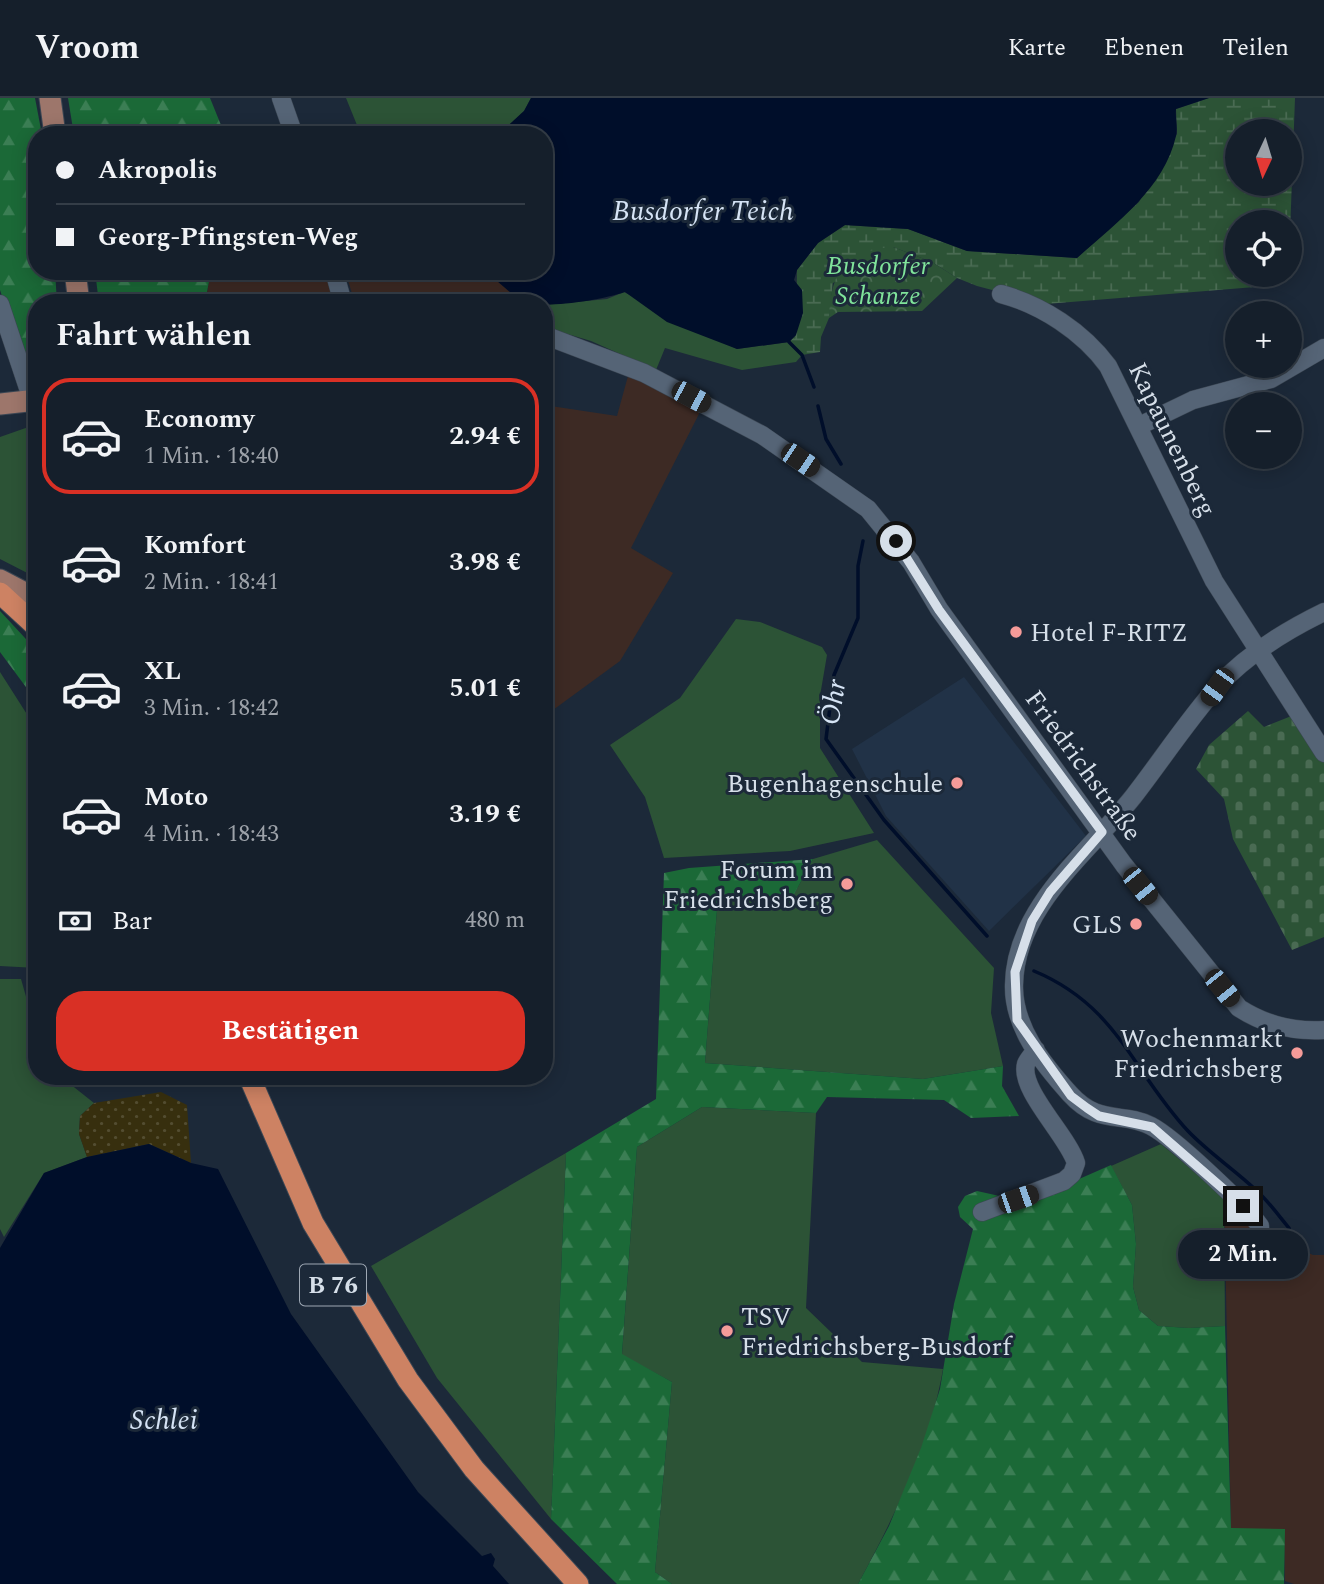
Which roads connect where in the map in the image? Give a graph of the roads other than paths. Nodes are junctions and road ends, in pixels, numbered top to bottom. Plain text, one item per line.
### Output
1 (50, 98) edge
2 (281, 98) edge
3 (54, 126) edge
4 (291, 126) edge
5 (1001, 294) dead end
6 (0, 304) edge
7 (553, 338) edge
8 (1324, 348) edge
9 (28, 383) edge
10 (28, 401) edge
11 (0, 404) edge
12 (1139, 426) junction
13 (0, 580) edge
14 (0, 593) edge
15 (28, 593) edge
16 (1324, 612) edge
17 (28, 619) edge
18 (1258, 650) junction
19 (1324, 753) edge
20 (1102, 832) junction
21 (1324, 1030) edge
22 (1036, 1050) junction
23 (239, 1085) edge
24 (253, 1085) edge
25 (982, 1212) dead end
26 (1261, 1270) dead end
27 (561, 1584) edge
28 (578, 1584) edge

1 - 3 main road
2 - 4 street
5 - 12 street, Kapaunenberg
6 - 9 street
7 - 20 street, Friedrichstraße
8 - 12 street
10 - 11 main road
12 - 18 street, Kapaunenberg
13 - 15 main road
14 - 17 highway
16 - 18 street
18 - 19 street, Kapaunenberg
18 - 20 street
20 - 21 street, Friedrichstraße
20 - 22 street
22 - 25 street
22 - 26 street
23 - 27 highway, B 76
24 - 28 highway, B 76

